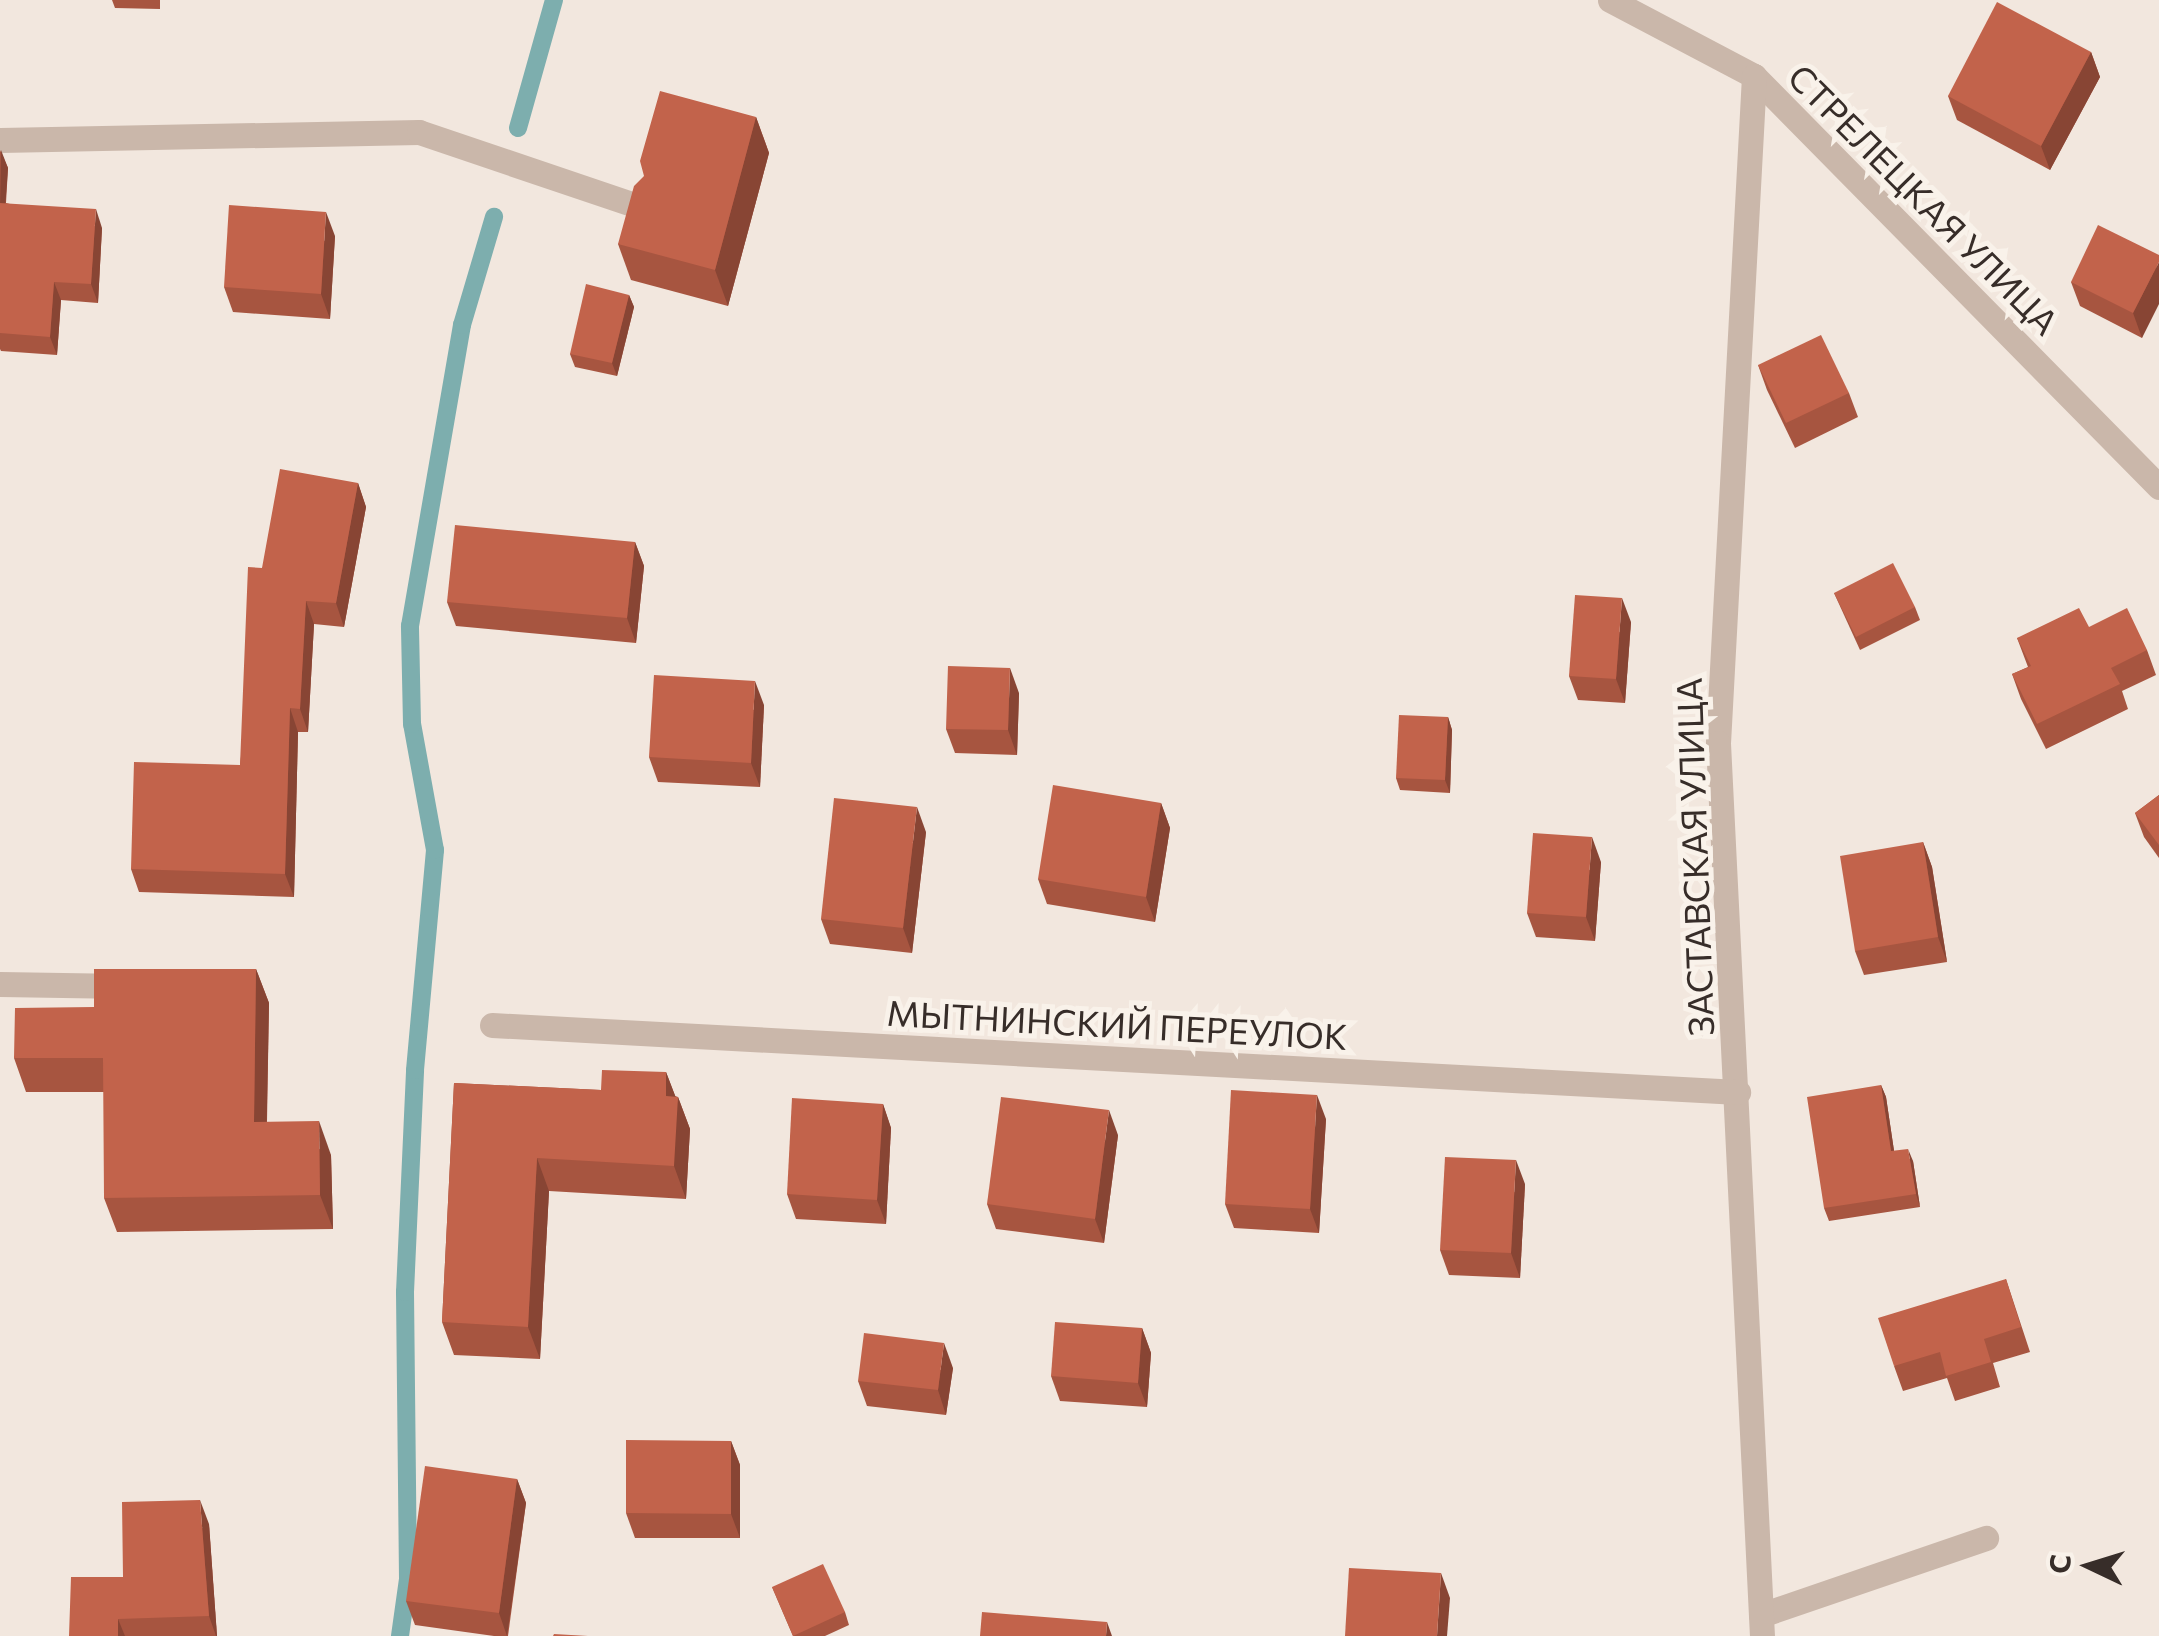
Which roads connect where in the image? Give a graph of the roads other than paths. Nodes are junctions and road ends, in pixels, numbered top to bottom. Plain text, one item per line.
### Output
1 (1610, 0) edge
2 (1754, 76) junction
3 (0, 140) edge
4 (642, 208) edge
5 (2159, 487) edge
6 (0, 984) edge
7 (146, 986) edge
8 (492, 1025) dead end
9 (1738, 1092) junction
10 (1986, 1538) dead end
11 (1762, 1626) edge

1 - 2 street, СТРЕЛЕЦКАЯ УЛИЦА
2 - 5 street, СТРЕЛЕЦКАЯ УЛИЦА
2 - 9 street, ЗАСТАВСКАЯ УЛИЦА
3 - 4 street
6 - 7 street
8 - 9 street, МЫТНИНСКИЙ ПЕРЕУЛОК
9 - 11 street, ЗАСТАВСКАЯ УЛИЦА
10 - 11 street

